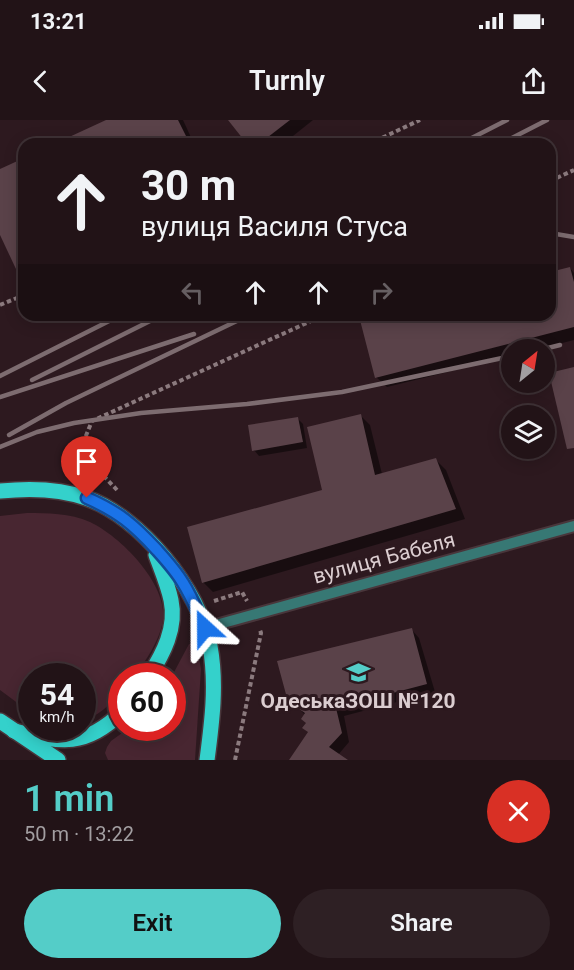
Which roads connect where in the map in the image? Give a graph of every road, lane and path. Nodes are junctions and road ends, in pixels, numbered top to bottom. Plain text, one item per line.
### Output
1 (420, 120) edge
2 (382, 138) edge
3 (574, 170) edge
4 (556, 178) edge
5 (18, 298) edge
6 (0, 305) edge
7 (311, 321) edge
8 (92, 421) dead end
9 (0, 491) edge
10 (574, 526) edge
11 (153, 546) junction
12 (242, 592) dead end
13 (212, 601) dead end
14 (205, 628) junction
15 (261, 633) dead end
16 (158, 663) edge
17 (0, 721) edge
18 (108, 724) edge
19 (14, 731) junction
20 (58, 760) edge
21 (207, 760) edge
22 (235, 760) edge

1 - 2 path
3 - 4 path
5 - 6 path
7 - 8 path
9 - 11 main road
10 - 14 lane, вулиця Бабеля
11 - 14 main road
11 - 16 main road
12 - 13 path
14 - 21 main road
15 - 22 path
17 - 19 main road
18 - 19 main road
19 - 20 main road

